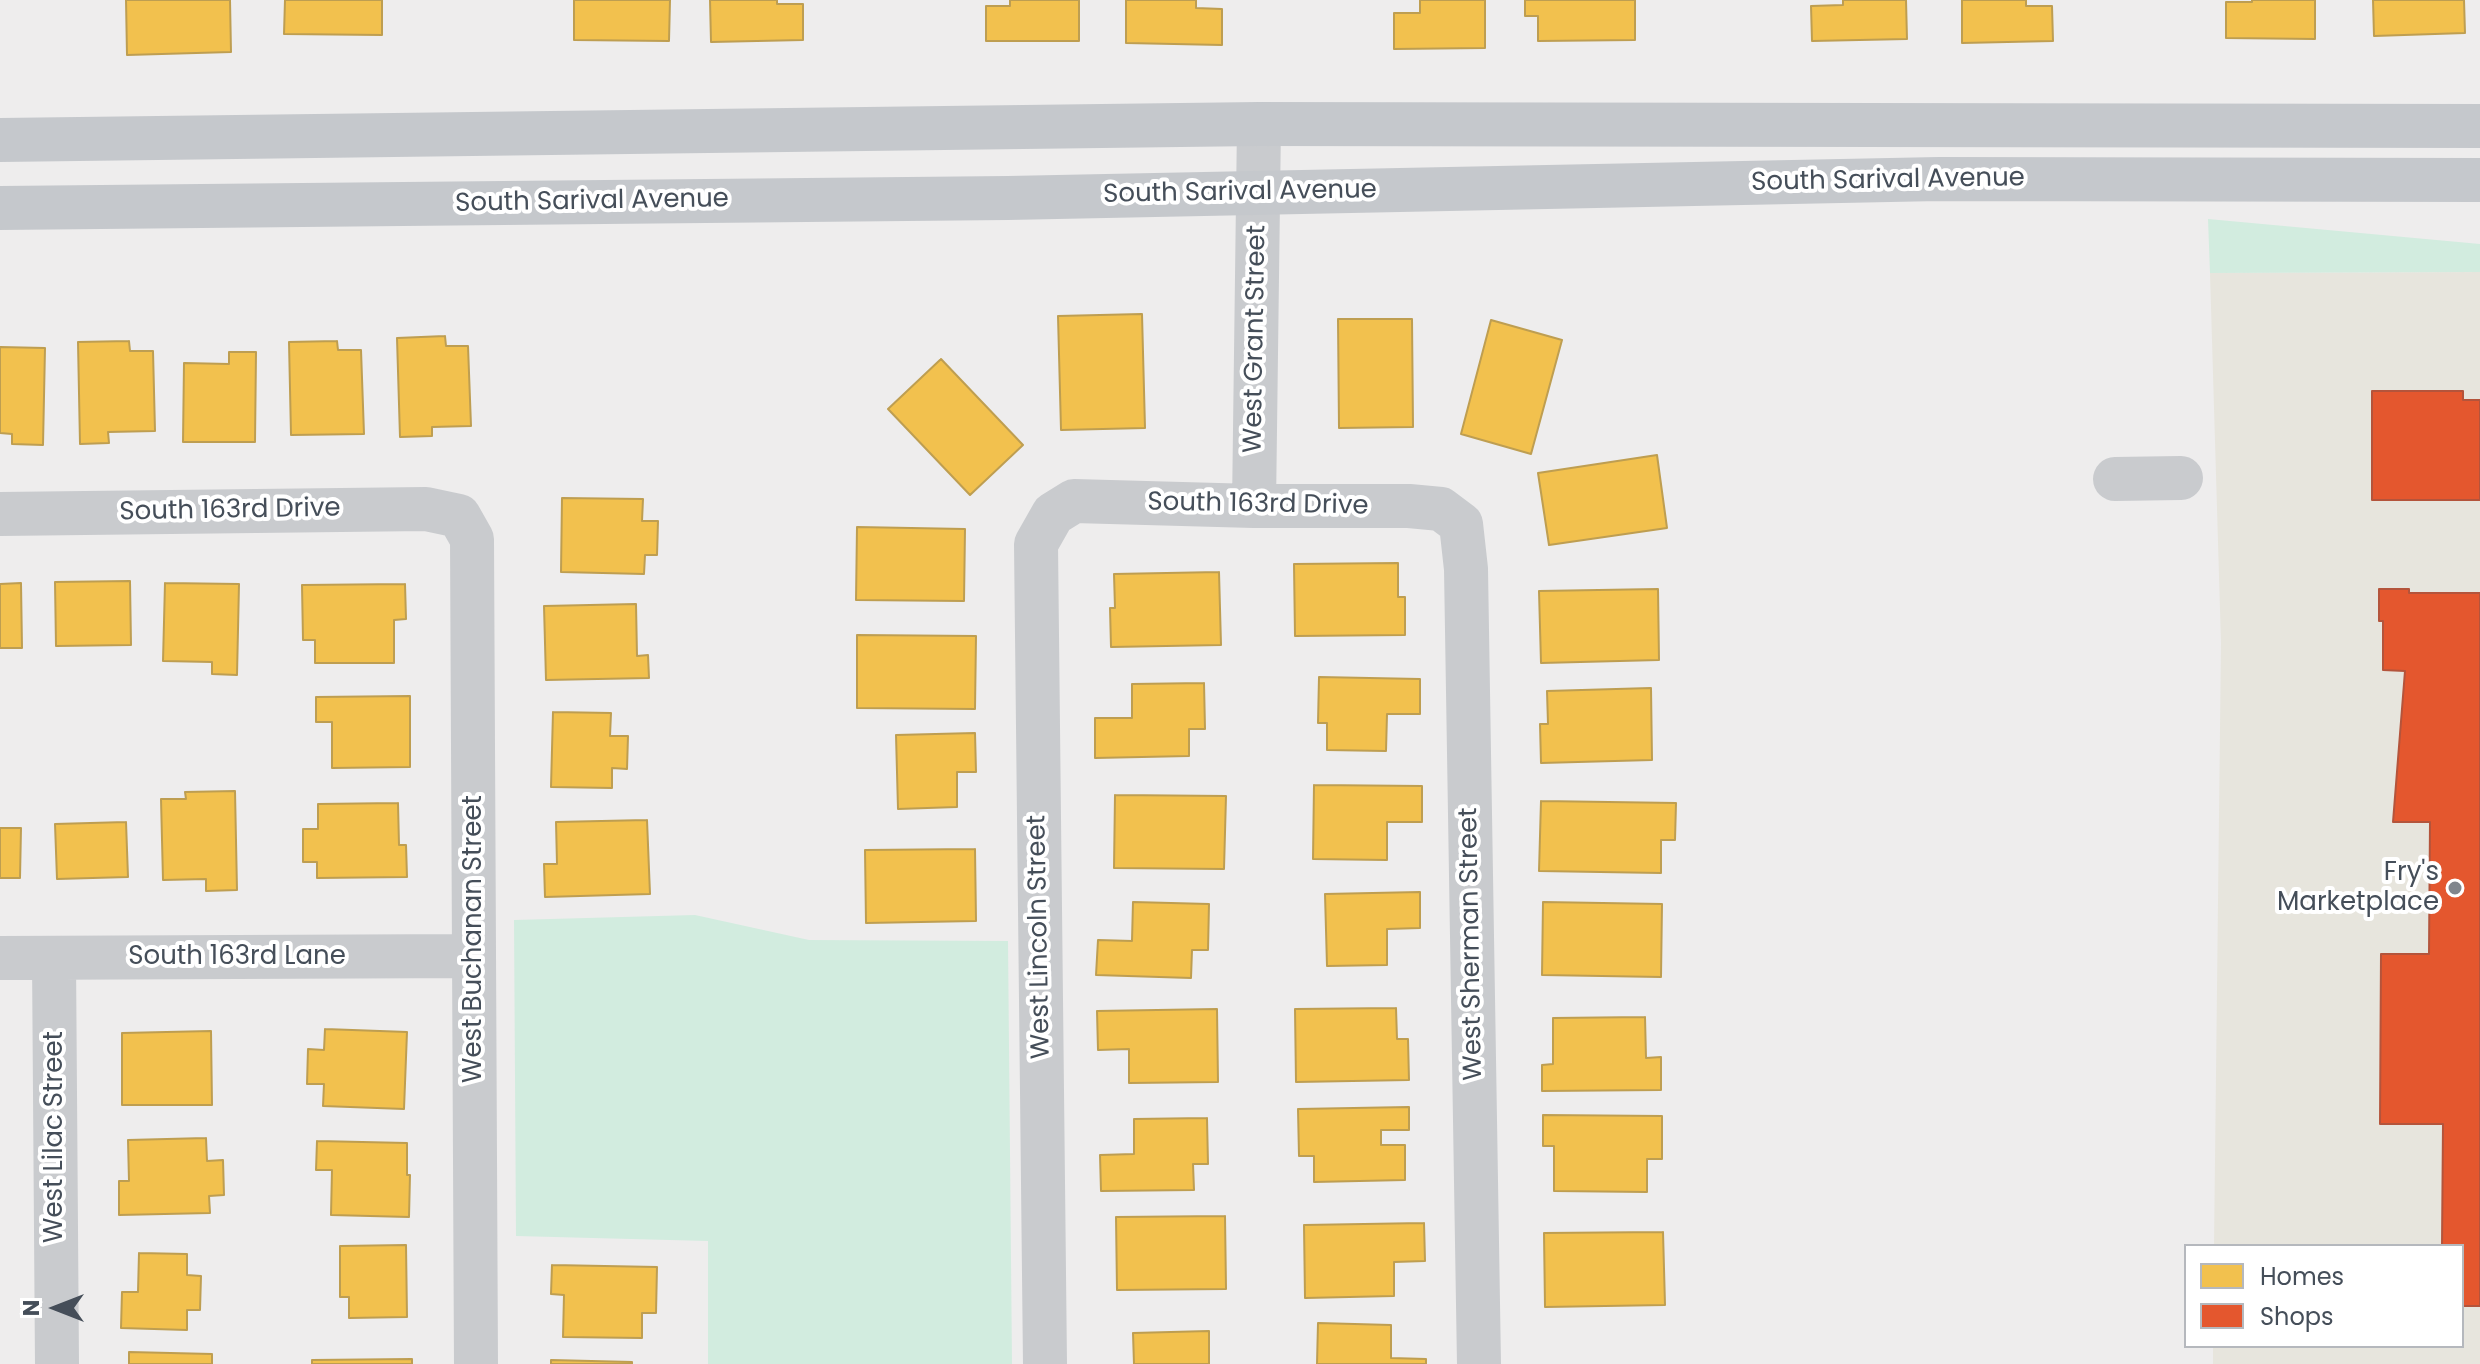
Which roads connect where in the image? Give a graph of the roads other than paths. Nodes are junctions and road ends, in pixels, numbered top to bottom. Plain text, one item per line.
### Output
1 (1259, 124) junction
2 (2480, 126) edge
3 (2339, 127) junction
4 (0, 140) edge
5 (2338, 178) junction
6 (2480, 180) edge
7 (1258, 192) junction
8 (0, 208) edge
9 (2181, 478) dead end
10 (2115, 479) dead end
11 (1254, 506) junction
12 (0, 514) edge
13 (1053, 514) joint
14 (459, 516) joint
15 (1461, 524) joint
16 (474, 956) junction
17 (0, 958) edge
18 (54, 958) junction
19 (57, 1364) edge
20 (476, 1364) edge
21 (1045, 1364) edge
22 (1479, 1364) edge

1 - 3 main road, South Sarival Avenue
1 - 4 main road, South Sarival Avenue
1 - 7 street, West Grant Street
2 - 3 main road, South Sarival Avenue
3 - 5 main road
5 - 6 main road, South Sarival Avenue
5 - 7 main road, South Sarival Avenue
7 - 8 main road, South Sarival Avenue
7 - 11 street, West Grant Street
9 - 10 street
11 - 13 street, South 163rd Drive
11 - 15 street, South 163rd Drive
12 - 14 street, South 163rd Drive
13 - 21 street, West Lincoln Street
14 - 16 street, West Buchanan Street
15 - 22 street, West Sherman Street
16 - 18 street, South 163rd Lane
16 - 20 street, West Buchanan Street
17 - 18 street, South 163rd Lane
18 - 19 street, West Lilac Street

